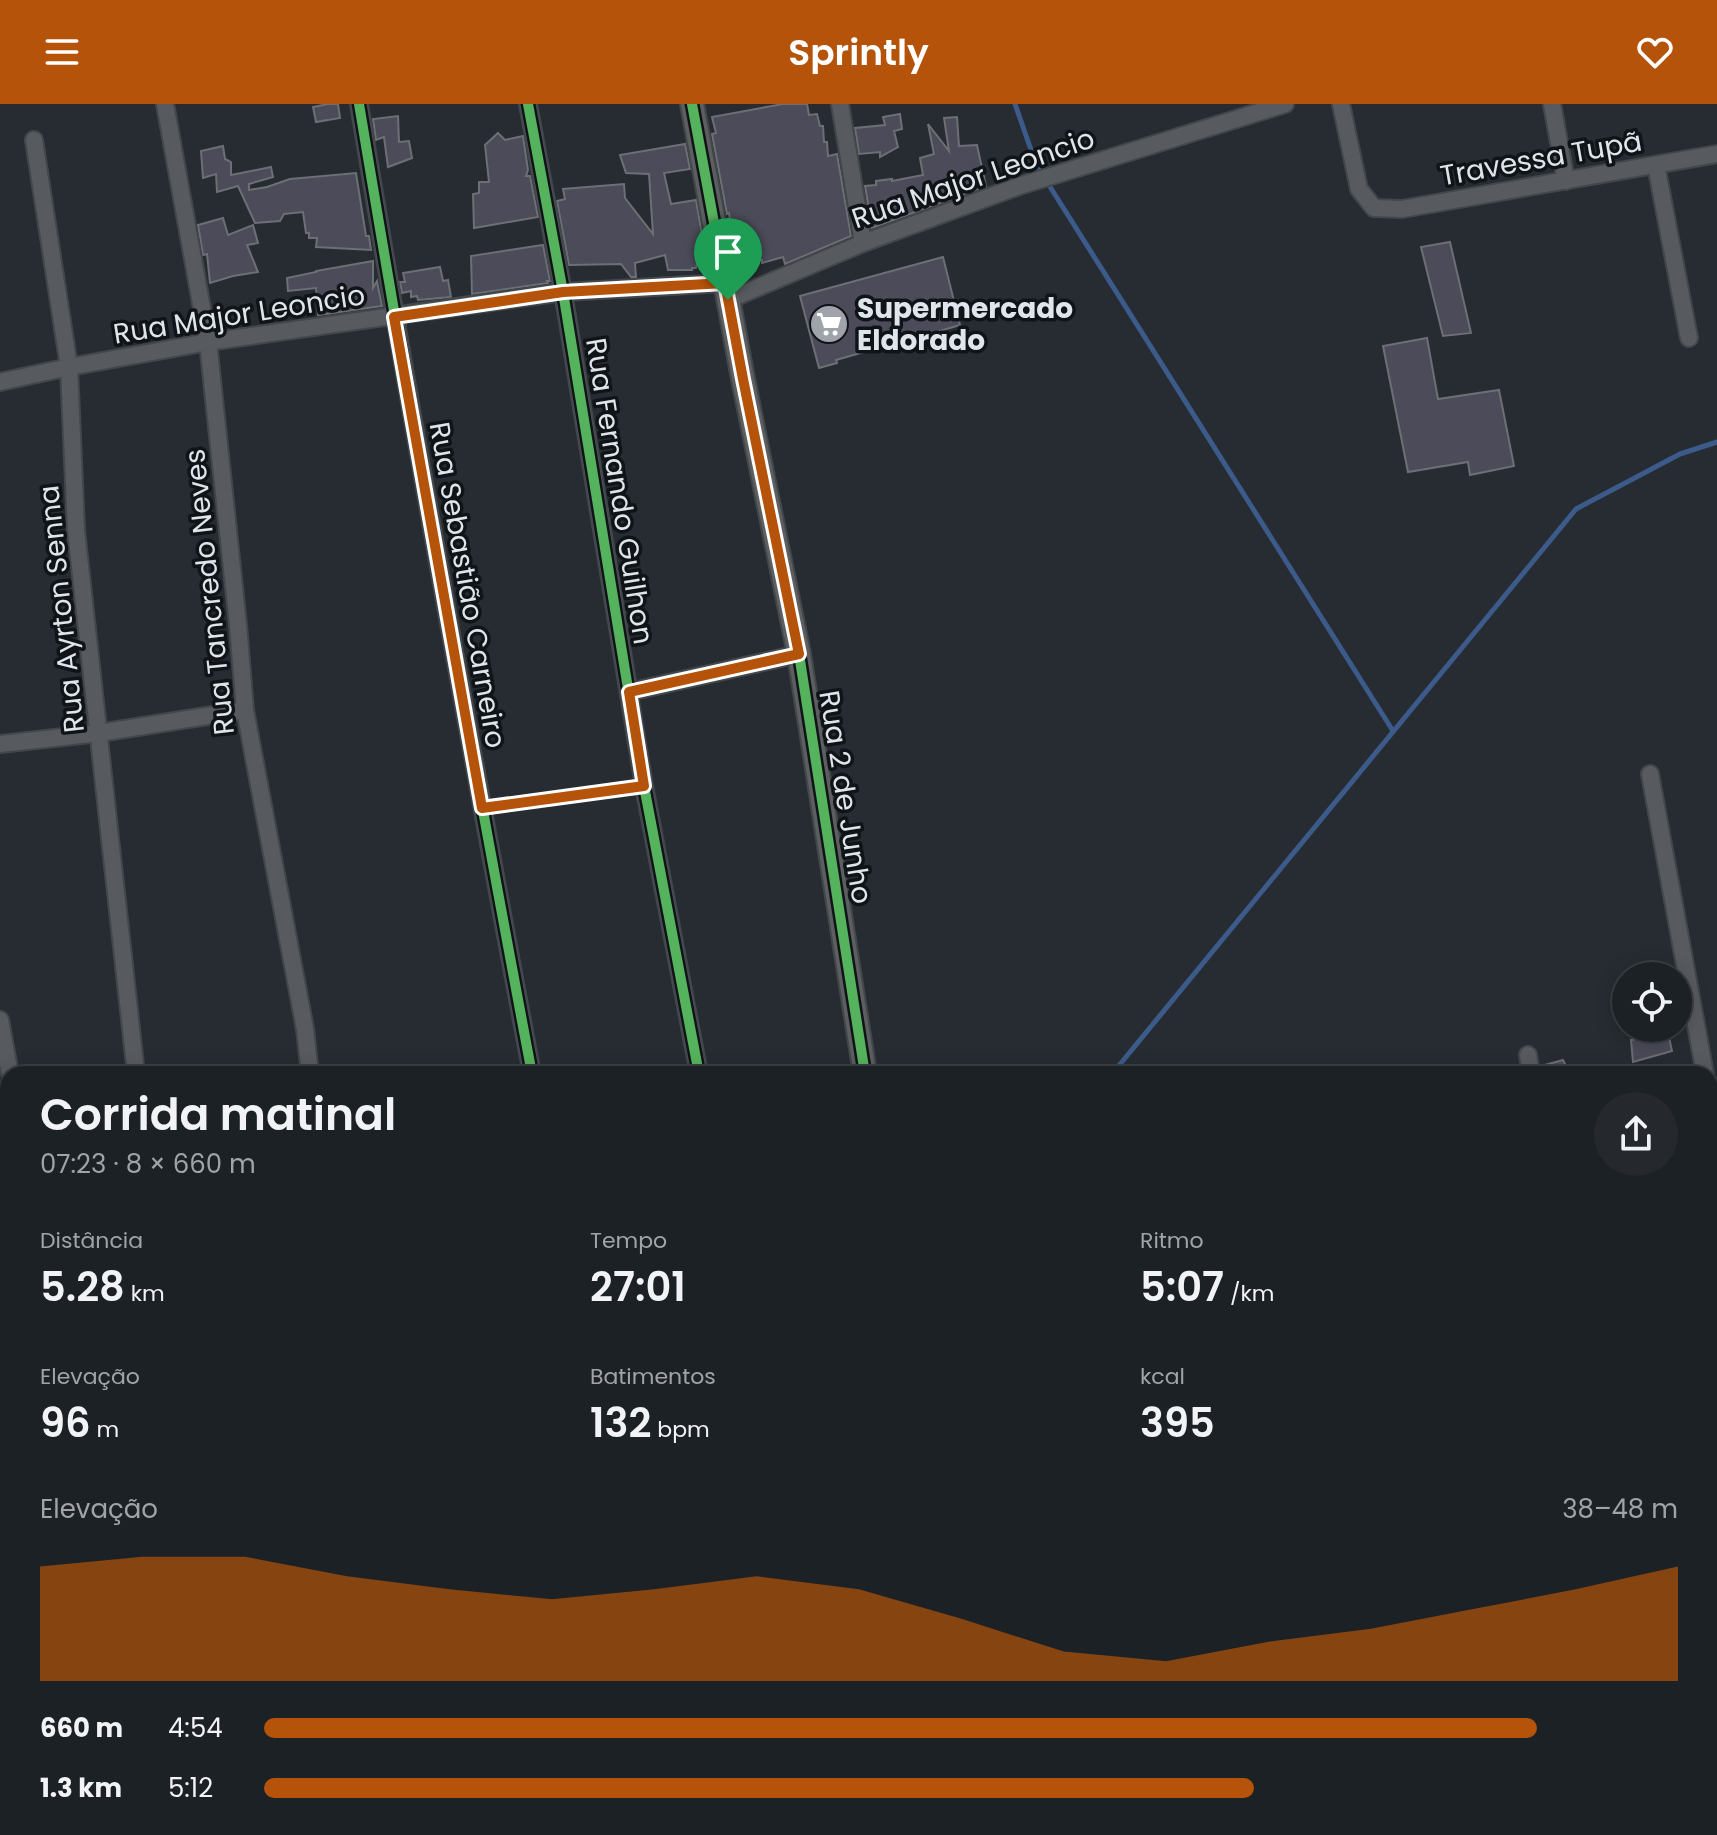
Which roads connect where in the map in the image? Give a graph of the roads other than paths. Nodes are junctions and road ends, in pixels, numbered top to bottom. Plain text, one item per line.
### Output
1 (165, 104) edge
2 (359, 104) edge
3 (528, 104) edge
4 (692, 104) edge
5 (840, 104) edge
6 (1285, 104) edge
7 (1341, 104) edge
8 (1552, 104) edge
9 (34, 140) dead end
10 (1717, 154) edge
11 (1656, 165) junction
12 (1566, 181) junction
13 (863, 243) junction
14 (727, 291) junction
15 (563, 292) junction
16 (394, 317) junction
17 (1689, 338) dead end
18 (208, 342) junction
19 (69, 367) junction
20 (0, 382) edge
21 (799, 654) junction
22 (629, 692) junction
23 (245, 710) junction
24 (99, 733) junction
25 (0, 744) edge
26 (1650, 774) dead end
27 (644, 786) junction
28 (482, 808) junction
29 (0, 1020) edge
30 (1528, 1055) dead end
31 (9, 1066) edge
32 (135, 1066) edge
33 (309, 1066) edge
34 (530, 1066) edge
35 (697, 1066) edge
36 (864, 1066) edge
37 (1530, 1066) edge
38 (1704, 1066) edge

1 - 18 street, Rua Tancredo Neves
2 - 16 street, Rua Sebastião Carneiro
3 - 15 street, Rua Fernando Guilhon
4 - 14 street, Rua 2 de Junho
5 - 13 street
6 - 13 street, Rua Major Leoncio
7 - 12 street, Travessa Tupã
8 - 12 street
9 - 19 street, Rua Ayrton Senna
10 - 11 street, Travessa Tupã
11 - 12 street, Travessa Tupã
11 - 17 street
13 - 14 street, Rua Major Leoncio
14 - 15 street, Rua Major Leoncio
14 - 21 street, Rua 2 de Junho
15 - 16 street, Rua Major Leoncio
15 - 22 street, Rua Fernando Guilhon
16 - 18 street, Rua Major Leoncio
16 - 28 street, Rua Sebastião Carneiro
18 - 19 street, Rua Major Leoncio
18 - 23 street, Rua Tancredo Neves
19 - 20 street, Rua Major Leoncio
19 - 24 street, Rua Ayrton Senna
21 - 22 street
21 - 36 street, Rua 2 de Junho
22 - 27 street, Rua Fernando Guilhon
23 - 24 street
23 - 33 street, Rua Tancredo Neves
24 - 25 street
24 - 32 street, Rua Ayrton Senna
26 - 38 street
27 - 28 lane
27 - 35 street, Rua Fernando Guilhon
28 - 34 street, Rua Sebastião Carneiro
29 - 31 street
30 - 37 street

